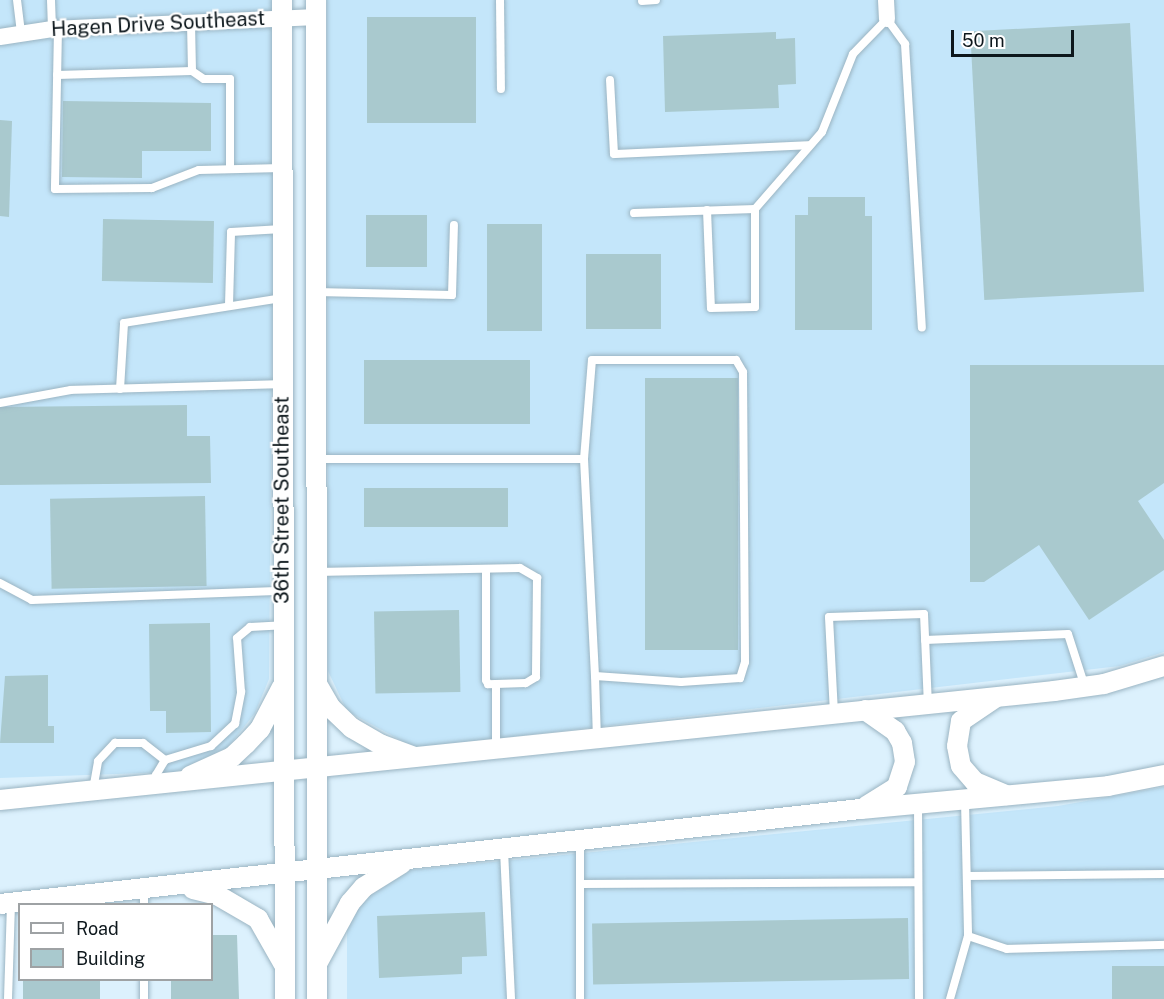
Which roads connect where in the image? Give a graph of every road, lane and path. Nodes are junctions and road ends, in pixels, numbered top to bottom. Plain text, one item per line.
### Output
1 (17, 0) edge
2 (51, 0) edge
3 (500, 0) edge
4 (656, 0) edge
5 (886, 0) edge
6 (642, 1) edge
7 (282, 8) edge
8 (316, 8) edge
9 (887, 19) junction
10 (191, 22) junction
11 (55, 29) junction
12 (21, 33) junction
13 (0, 38) edge
14 (192, 71) junction
15 (57, 75) junction
16 (610, 80) dead end
17 (501, 89) dead end
18 (809, 146) junction
19 (282, 168) junction
20 (230, 170) junction
21 (755, 209) junction
22 (707, 210) junction
23 (634, 213) dead end
24 (454, 225) dead end
25 (282, 229) junction
26 (315, 292) junction
27 (282, 298) junction
28 (230, 305) junction
29 (922, 327) dead end
30 (282, 384) junction
31 (120, 389) junction
32 (0, 403) edge
33 (315, 459) junction
34 (585, 459) junction
35 (486, 569) junction
36 (316, 572) junction
37 (0, 583) edge
38 (283, 591) junction
39 (283, 625) junction
40 (925, 640) junction
41 (1164, 666) edge
42 (595, 676) junction
43 (316, 684) junction
44 (496, 684) junction
45 (283, 685) junction
46 (1084, 687) junction
47 (997, 696) junction
48 (928, 704) junction
49 (865, 710) junction
50 (834, 713) junction
51 (597, 738) junction
52 (496, 749) junction
53 (418, 758) junction
54 (165, 760) junction
55 (317, 769) junction
56 (286, 773) junction
57 (1164, 775) edge
58 (178, 782) junction
59 (156, 784) junction
60 (93, 790) junction
61 (1011, 797) junction
62 (0, 800) edge
63 (965, 801) junction
64 (918, 804) junction
65 (861, 809) junction
66 (580, 841) junction
67 (504, 850) junction
68 (405, 861) junction
69 (315, 870) junction
70 (285, 873) junction
71 (1164, 874) edge
72 (967, 876) junction
73 (918, 882) junction
74 (580, 884) junction
75 (179, 886) junction
76 (144, 897) edge
77 (6, 903) edge
78 (968, 936) junction
79 (1164, 945) edge
80 (316, 965) junction
81 (285, 966) junction
82 (144, 981) edge
83 (8, 999) edge
84 (144, 999) edge
85 (285, 999) edge
86 (317, 999) edge
87 (511, 999) edge
88 (580, 999) edge
89 (919, 999) edge
90 (950, 999) edge

1 - 12 lane
2 - 11 lane
3 - 17 lane
4 - 6 lane
5 - 9 street
7 - 8 street, Hagen Drive Southeast
7 - 10 street, Hagen Drive Southeast
7 - 19 street, 36th Street Southeast
8 - 26 street, 36th Street Southeast
9 - 18 lane
9 - 29 lane
10 - 11 street, Hagen Drive Southeast
10 - 14 lane
11 - 12 street, Hagen Drive Southeast
11 - 15 lane
12 - 13 street, Hagen Drive Southeast
14 - 15 lane
14 - 20 lane
15 - 20 lane
16 - 18 lane
18 - 21 lane
19 - 20 lane
19 - 25 street, 36th Street Southeast
21 - 22 lane
21 - 22 lane
22 - 23 lane
24 - 26 lane
25 - 27 street, 36th Street Southeast
25 - 28 lane
26 - 33 street, 36th Street Southeast
27 - 28 lane
27 - 30 street, 36th Street Southeast
28 - 31 lane
30 - 31 lane
30 - 38 street, 36th Street Southeast
31 - 32 lane
33 - 34 lane
33 - 36 street, 36th Street Southeast
34 - 42 lane
34 - 42 lane
35 - 36 lane
35 - 44 lane
35 - 44 lane
36 - 43 street, 36th Street Southeast
37 - 38 lane
38 - 39 street, 36th Street Southeast
39 - 45 street, 36th Street Southeast
39 - 54 lane
40 - 46 lane
40 - 48 lane
40 - 50 lane
41 - 46 street
42 - 51 lane
43 - 53 street
43 - 55 street, 36th Street Southeast
44 - 52 lane
45 - 56 street, 36th Street Southeast
45 - 58 street
46 - 47 street
47 - 48 street
47 - 61 street
48 - 49 street
49 - 50 street
49 - 65 street
50 - 51 street
51 - 52 street
52 - 53 street
53 - 55 street
54 - 59 lane
54 - 60 lane
55 - 56 street
55 - 69 street, 36th Street Southeast
56 - 58 street
56 - 70 street, 36th Street Southeast
57 - 61 street
58 - 59 street
59 - 60 street
60 - 62 street
61 - 63 street
63 - 64 street
63 - 72 lane
64 - 65 street
64 - 73 lane
65 - 66 street
66 - 67 street
66 - 74 lane
67 - 68 street
67 - 87 lane
68 - 69 street
68 - 80 street
69 - 70 street
69 - 80 street, 36th Street Southeast
70 - 75 street
70 - 81 street, 36th Street Southeast
71 - 72 lane
72 - 78 lane
73 - 74 lane
73 - 89 lane
74 - 88 lane
75 - 76 street
75 - 81 street
76 - 77 street
77 - 83 lane
78 - 79 lane
78 - 90 lane
80 - 86 street, 36th Street Southeast
81 - 85 street, 36th Street Southeast
82 - 84 lane

